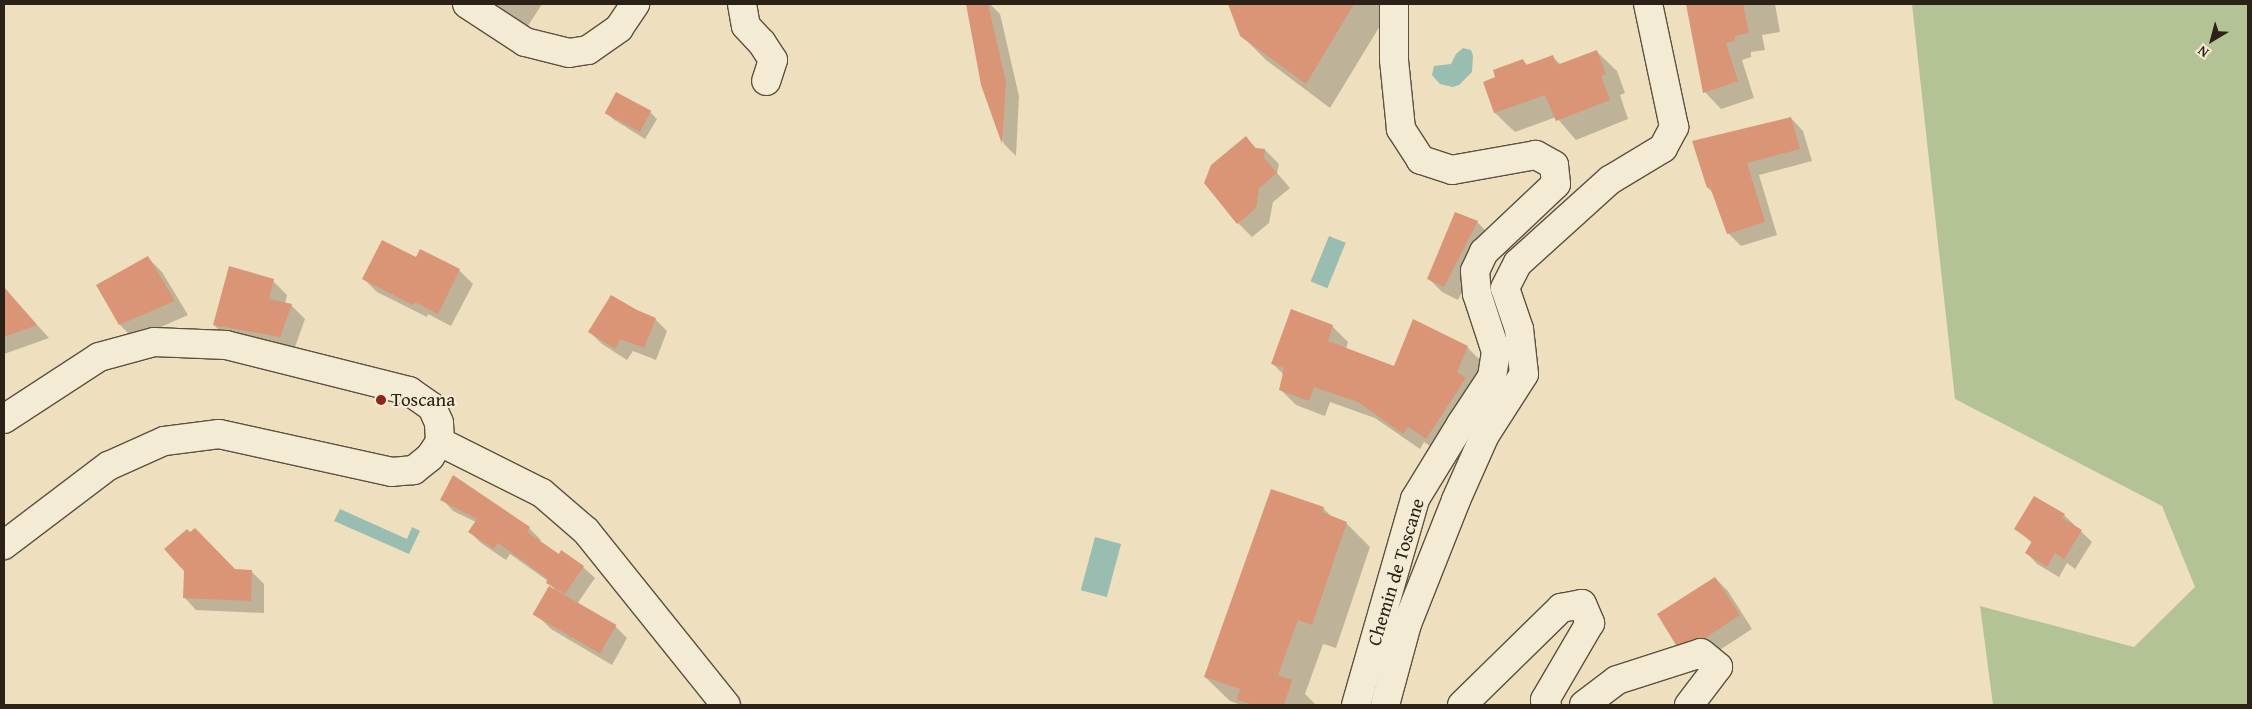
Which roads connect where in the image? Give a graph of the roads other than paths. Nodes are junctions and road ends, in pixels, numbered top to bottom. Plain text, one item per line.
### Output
1 (466, 4) edge
2 (635, 4) edge
3 (742, 4) edge
4 (1394, 4) edge
5 (1648, 4) edge
6 (766, 80) dead end
7 (4, 419) edge
8 (440, 442) junction
9 (4, 545) edge
10 (726, 705) edge
11 (1356, 705) edge
12 (1385, 705) edge
13 (1462, 705) edge
14 (1547, 705) edge
15 (1584, 705) edge
16 (1689, 705) edge

1 - 2 street
3 - 6 street
4 - 11 street, Chemin de Toscane
5 - 12 street
7 - 8 street
8 - 9 street
8 - 10 street
13 - 14 street
15 - 16 street

